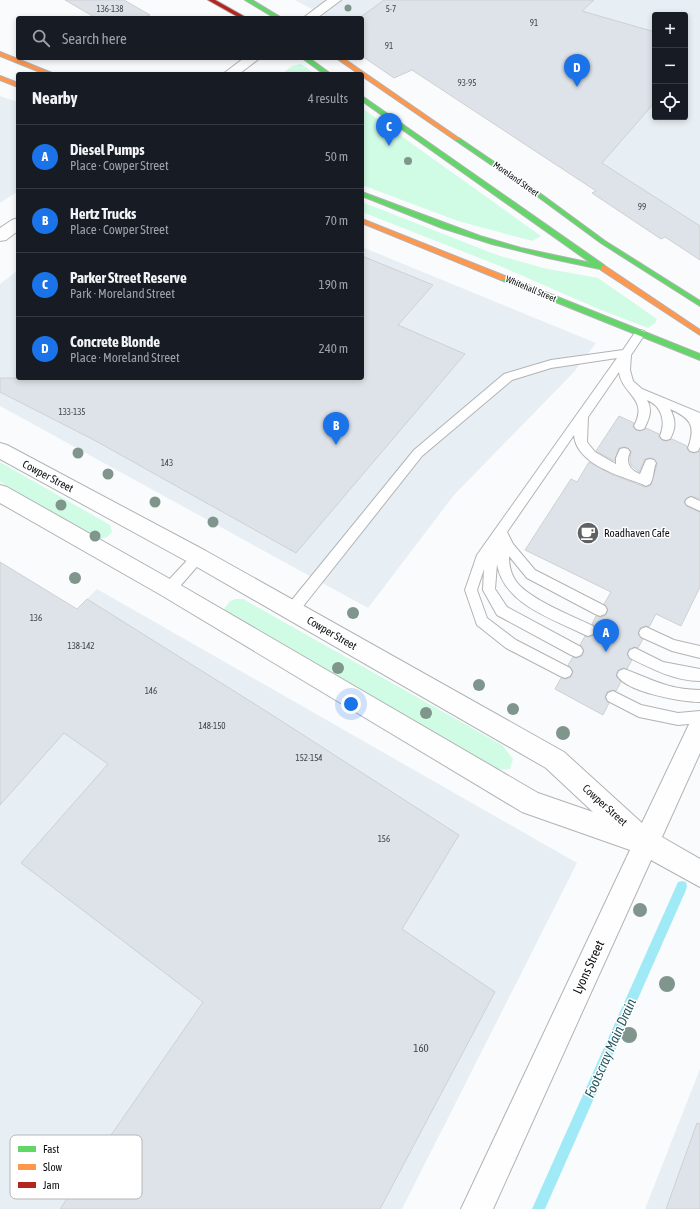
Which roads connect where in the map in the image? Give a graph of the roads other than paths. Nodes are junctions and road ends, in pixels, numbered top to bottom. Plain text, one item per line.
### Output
1 (212, 0) edge
2 (226, 0) edge
3 (248, 0) edge
4 (335, 0) edge
5 (241, 16) edge
6 (242, 16) edge
7 (276, 16) edge
8 (313, 16) edge
9 (0, 54) edge
10 (250, 60) edge
11 (308, 60) edge
12 (343, 60) edge
13 (45, 72) edge
14 (233, 72) edge
15 (325, 72) edge
16 (360, 72) edge
17 (364, 75) edge
18 (0, 78) edge
19 (16, 84) edge
20 (364, 99) edge
21 (364, 195) edge
22 (364, 222) edge
23 (16, 224) edge
24 (0, 236) edge
25 (602, 267) junction
26 (697, 301) edge
27 (700, 333) edge
28 (640, 334) junction
29 (626, 353) junction
30 (700, 357) edge
31 (630, 386) junction
32 (657, 400) junction
33 (688, 412) junction
34 (582, 415) junction
35 (700, 417) edge
36 (640, 426) dead end
37 (666, 436) dead end
38 (694, 448) dead end
39 (0, 450) edge
40 (624, 452) dead end
41 (650, 464) dead end
42 (628, 473) junction
43 (0, 493) edge
44 (501, 530) junction
45 (198, 557) junction
46 (169, 588) junction
47 (292, 610) junction
48 (600, 610) dead end
49 (588, 630) dead end
50 (646, 633) dead end
51 (576, 651) dead end
52 (700, 652) edge
53 (635, 654) dead end
54 (564, 672) dead end
55 (700, 675) edge
56 (624, 676) dead end
57 (700, 696) edge
58 (612, 697) dead end
59 (700, 717) edge
60 (700, 726) edge
61 (645, 842) junction
62 (700, 874) edge
63 (477, 1209) edge

1 - 5 main road
2 - 6 main road
3 - 7 main road
4 - 8 street
9 - 13 main road
10 - 14 street
11 - 15 main road
12 - 16 main road, Moreland Street
17 - 26 main road, Moreland Street
18 - 19 main road
20 - 25 main road
21 - 25 main road
22 - 28 main road, Whitehall Street
23 - 24 street
25 - 26 main road
25 - 27 main road
28 - 29 lane
28 - 30 main road, Whitehall Street
29 - 31 lane
29 - 34 lane
29 - 47 lane
31 - 32 lane
31 - 36 lane
32 - 33 lane
32 - 37 lane
33 - 35 lane
33 - 38 lane
34 - 42 lane
34 - 44 lane
39 - 45 street, Cowper Street
40 - 42 lane
41 - 42 lane
43 - 46 street, Cowper Street
44 - 48 lane
44 - 49 lane
44 - 51 lane
44 - 54 lane
45 - 46 lane
45 - 47 street, Cowper Street
46 - 61 street, Cowper Street
47 - 61 street, Cowper Street
50 - 52 lane
53 - 55 lane
56 - 57 lane
58 - 59 lane
60 - 61 street, Lyons Street
61 - 62 street, Cowper Street
61 - 63 street, Lyons Street

